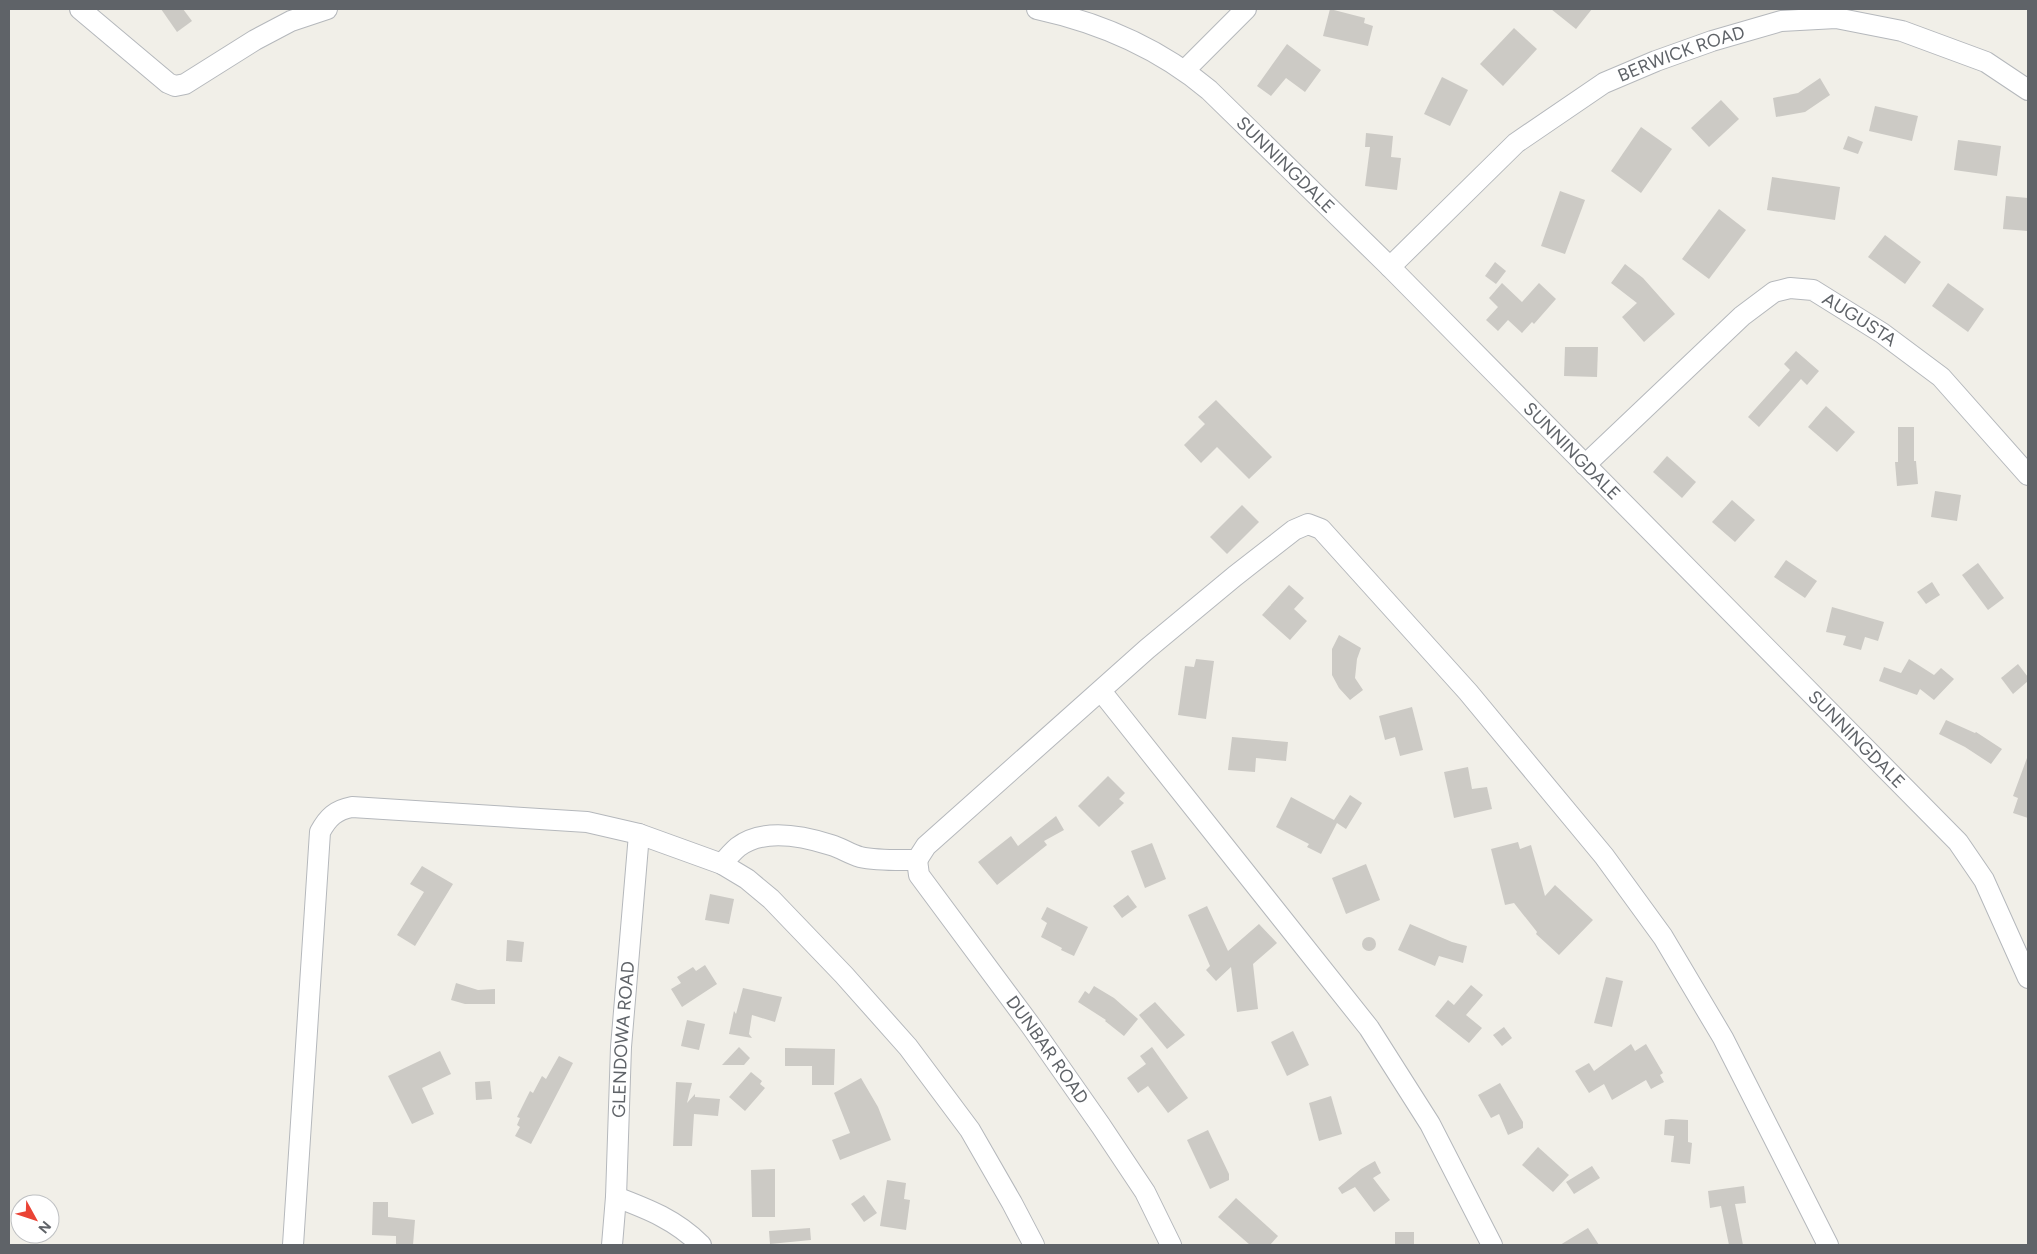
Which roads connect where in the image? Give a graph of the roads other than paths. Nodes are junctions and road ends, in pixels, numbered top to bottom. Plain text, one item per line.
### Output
1 (80, 9) edge
2 (327, 9) edge
3 (1037, 9) edge
4 (1246, 9) edge
5 (1185, 70) junction
6 (2028, 90) edge
7 (1390, 267) junction
8 (1585, 465) junction
9 (2028, 474) edge
10 (1101, 691) junction
11 (639, 834) junction
12 (917, 860) junction
13 (722, 864) junction
14 (2028, 978) edge
15 (616, 1197) junction
16 (293, 1245) edge
17 (612, 1245) edge
18 (700, 1245) edge
19 (1034, 1245) edge
20 (1171, 1245) edge
21 (1492, 1245) edge
22 (1828, 1245) edge

1 - 2 street
3 - 5 street, SUNNINGDALE
4 - 5 street
5 - 7 street, SUNNINGDALE
6 - 7 street, BERWICK ROAD
7 - 8 street, SUNNINGDALE
8 - 9 street, AUGUSTA
8 - 14 street, SUNNINGDALE
10 - 12 street
10 - 21 street
10 - 22 street
11 - 13 street
11 - 15 street, GLENDOWA ROAD
11 - 16 street
12 - 13 street
12 - 20 street, DUNBAR ROAD
13 - 19 street
15 - 17 street, GLENDOWA ROAD
15 - 18 street

